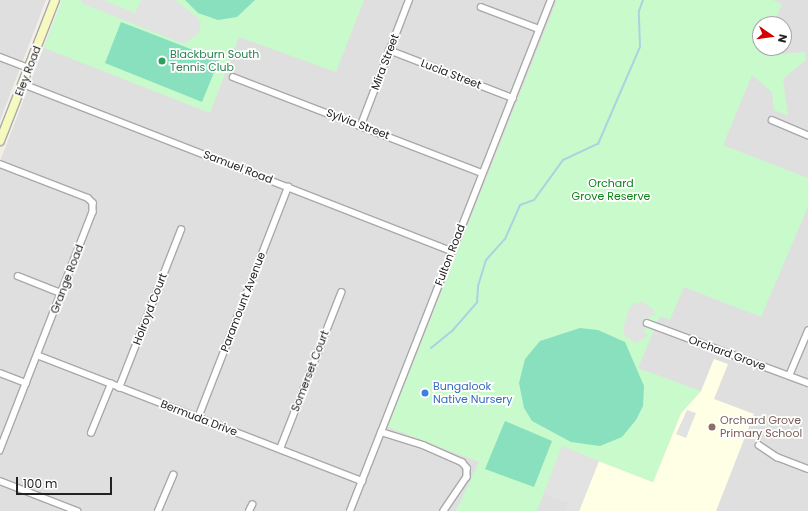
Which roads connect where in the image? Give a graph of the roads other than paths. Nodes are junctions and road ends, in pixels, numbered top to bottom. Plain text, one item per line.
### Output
1 (55, 0) edge
2 (409, 0) edge
3 (551, 0) edge
4 (481, 7) dead end
5 (540, 29) junction
6 (390, 50) junction
7 (0, 57) edge
8 (29, 68) junction
9 (233, 77) dead end
10 (23, 84) junction
11 (513, 98) junction
12 (772, 120) dead end
13 (361, 125) junction
14 (808, 135) edge
15 (0, 140) edge
16 (0, 164) edge
17 (482, 173) junction
18 (288, 187) junction
19 (180, 230) dead end
20 (452, 251) junction
21 (18, 276) dead end
22 (61, 293) junction
23 (341, 293) dead end
24 (647, 323) dead end
25 (808, 331) edge
26 (37, 355) junction
27 (0, 373) edge
28 (789, 376) junction
29 (26, 383) junction
30 (808, 383) edge
31 (111, 384) junction
32 (120, 388) junction
33 (198, 418) junction
34 (381, 432) junction
35 (91, 433) dead end
36 (759, 445) dead end
37 (280, 449) junction
38 (0, 450) edge
39 (808, 469) edge
40 (173, 475) dead end
41 (0, 481) edge
42 (362, 481) junction
43 (77, 511) edge
44 (158, 511) edge
45 (350, 511) edge
46 (444, 511) edge

1 - 8 main road, Eley Road
2 - 6 street, Mira Street
3 - 5 street, Fulton Road
4 - 5 street
5 - 11 street, Fulton Road
6 - 11 street, Lucia Street
6 - 13 street, Mira Street
7 - 8 street
8 - 10 main road, Eley Road
9 - 13 street, Sylvia Street
10 - 15 main road, Eley Road
10 - 18 street, Samuel Road
11 - 17 street, Fulton Road
12 - 14 street
13 - 17 street, Sylvia Street
16 - 22 street, Grange Road
17 - 20 street, Fulton Road
18 - 20 street, Samuel Road
18 - 33 street, Paramount Avenue
19 - 32 street, Holroyd Court
20 - 34 street, Fulton Road
21 - 22 street
22 - 26 street, Grange Road
23 - 37 street, Somerset Court
24 - 28 street, Orchard Grove
25 - 28 street
26 - 29 street, Grange Road
26 - 31 street, Bermuda Drive
27 - 29 street
28 - 30 street, Orchard Grove
29 - 38 street, Grange Road
31 - 32 street, Bermuda Drive
31 - 35 street
32 - 33 street, Bermuda Drive
33 - 37 street, Bermuda Drive
34 - 42 street, Fulton Road
34 - 46 street
36 - 39 street
37 - 42 street, Bermuda Drive
40 - 44 street
41 - 43 street
42 - 45 street, Fulton Road

